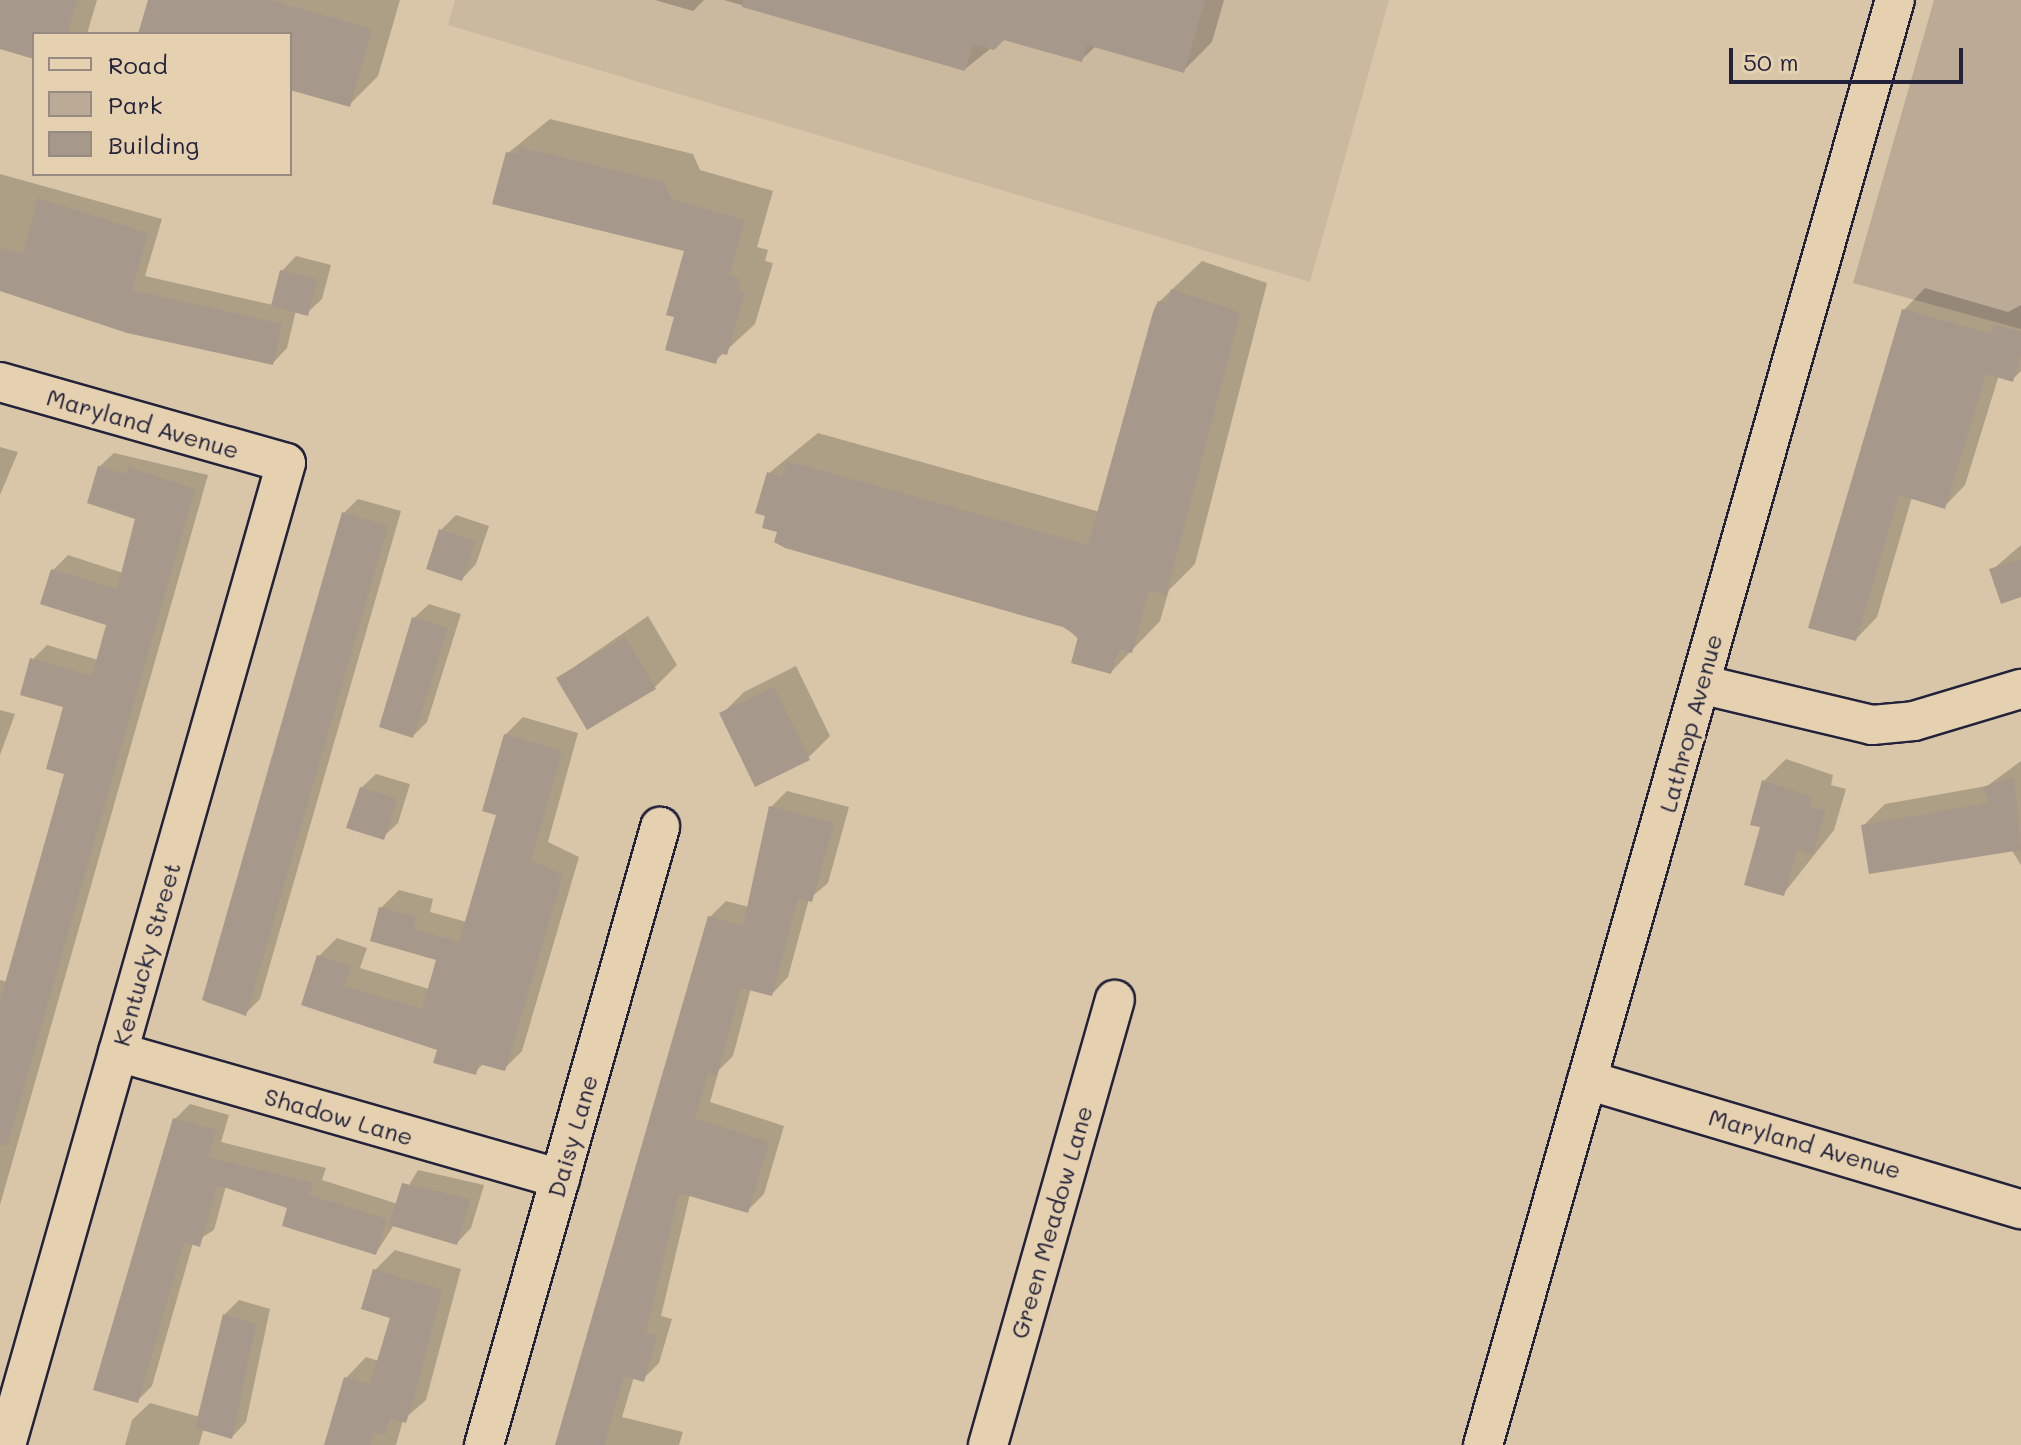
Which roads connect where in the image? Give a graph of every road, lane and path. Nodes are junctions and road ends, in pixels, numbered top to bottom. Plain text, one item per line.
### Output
1 (1895, 0) edge
2 (0, 382) edge
3 (286, 463) joint
4 (1700, 684) junction
5 (2021, 689) edge
6 (660, 827) dead end
7 (1115, 1000) dead end
8 (118, 1052) junction
9 (1587, 1080) junction
10 (560, 1179) junction
11 (2021, 1209) edge
12 (6, 1445) edge
13 (484, 1445) edge
14 (988, 1445) edge
15 (1483, 1445) edge

1 - 4 street, Lathrop Avenue
2 - 3 street, Maryland Avenue
3 - 8 street, Kentucky Street
4 - 5 street
4 - 9 street, Lathrop Avenue
6 - 10 street, Daisy Lane
7 - 14 street, Green Meadow Lane
8 - 10 street, Shadow Lane
8 - 12 street, Kentucky Street
9 - 11 street, Maryland Avenue
9 - 15 street, Lathrop Avenue
10 - 13 street, Daisy Lane

